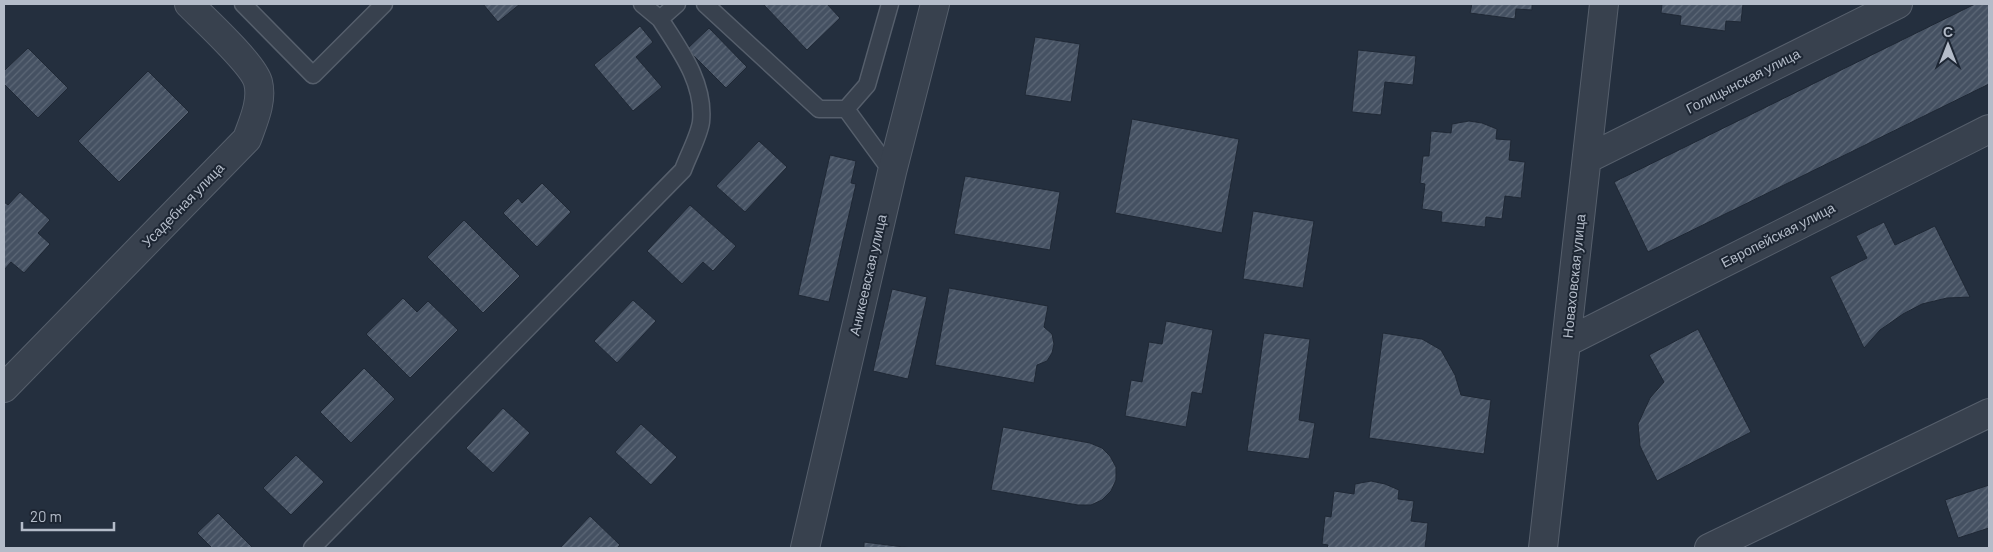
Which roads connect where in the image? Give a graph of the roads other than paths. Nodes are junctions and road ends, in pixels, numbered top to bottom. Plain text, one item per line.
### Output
1 (189, 4) edge
2 (243, 4) edge
3 (384, 4) edge
4 (642, 4) edge
5 (677, 4) edge
6 (705, 4) edge
7 (890, 4) edge
8 (935, 4) edge
9 (1604, 4) edge
10 (1898, 4) edge
11 (660, 19) junction
12 (846, 108) junction
13 (1989, 129) edge
14 (1587, 159) junction
15 (892, 172) junction
16 (1566, 342) junction
17 (4, 388) edge
18 (1989, 413) edge
19 (312, 548) edge
20 (805, 548) edge
21 (1544, 548) edge
22 (1709, 548) edge

1 - 17 street, Усадебная улица
2 - 3 lane
4 - 11 lane
5 - 11 lane
6 - 12 lane
7 - 12 lane
8 - 15 street, Аникеевская улица
9 - 14 street, Новаховская улица
10 - 14 street, Голицынская улица
11 - 19 lane
12 - 15 lane
13 - 16 street, Европейская улица
14 - 16 street, Новаховская улица
15 - 20 street, Аникеевская улица
16 - 21 street, Новаховская улица
18 - 22 street

